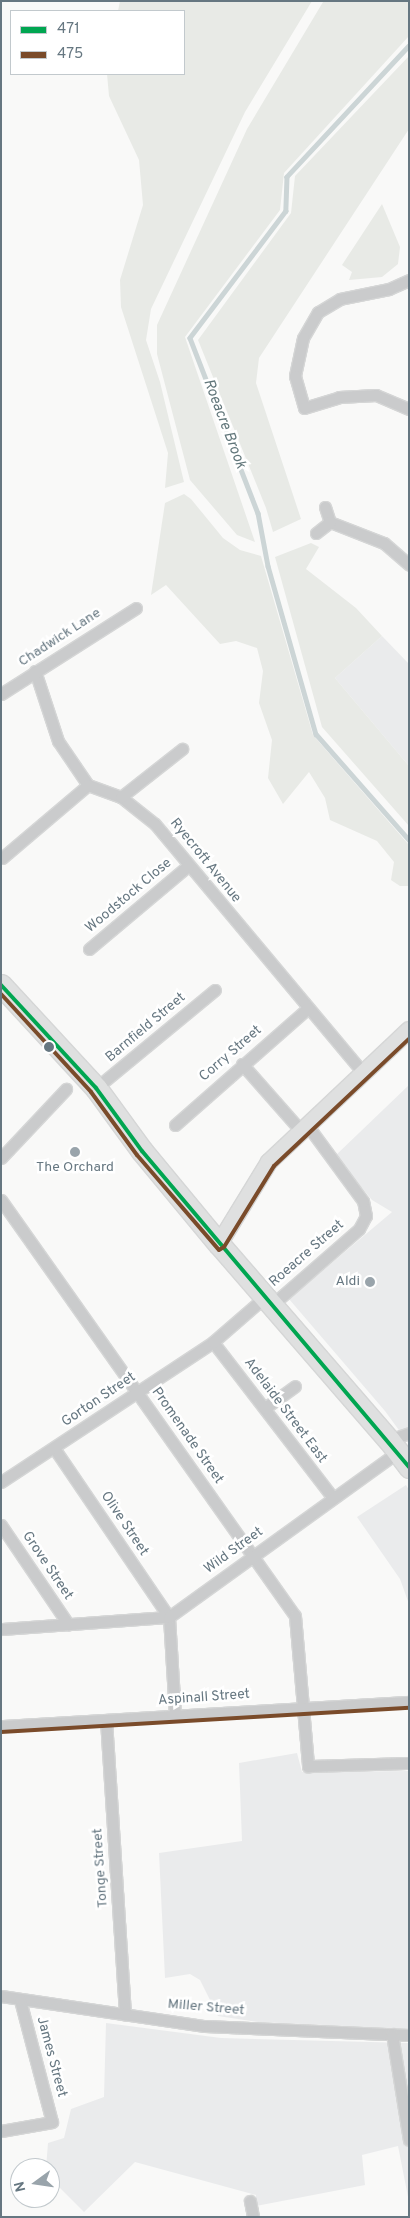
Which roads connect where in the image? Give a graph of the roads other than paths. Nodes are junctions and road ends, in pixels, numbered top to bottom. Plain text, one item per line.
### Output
1 (409, 280) edge
2 (409, 409) edge
3 (325, 507) dead end
4 (330, 522) junction
5 (316, 533) dead end
6 (409, 565) edge
7 (136, 608) dead end
8 (36, 671) junction
9 (1, 694) edge
10 (182, 749) dead end
11 (88, 785) junction
12 (121, 797) junction
13 (2, 858) edge
14 (188, 866) junction
15 (89, 949) dead end
16 (1, 984) edge
17 (214, 990) dead end
18 (308, 1008) junction
19 (409, 1030) edge
20 (242, 1064) junction
21 (364, 1074) junction
22 (96, 1088) junction
23 (66, 1089) dead end
24 (175, 1125) dead end
25 (305, 1129) junction
26 (1, 1158) edge
27 (1, 1200) edge
28 (219, 1244) junction
29 (270, 1300) junction
30 (213, 1342) junction
31 (295, 1386) dead end
32 (138, 1392) junction
33 (265, 1408) junction
34 (54, 1448) junction
35 (401, 1448) edge
36 (1, 1482) edge
37 (333, 1498) junction
38 (1, 1525) edge
39 (253, 1555) junction
40 (169, 1617) junction
41 (68, 1624) junction
42 (1, 1629) edge
43 (409, 1702) edge
44 (304, 1706) junction
45 (175, 1715) junction
46 (106, 1720) junction
47 (1, 1726) edge
48 (409, 1763) edge
49 (1, 1996) edge
50 (20, 2000) junction
51 (125, 2014) junction
52 (392, 2034) junction
53 (409, 2035) edge
54 (1, 2130) edge
55 (409, 2140) edge
56 (250, 2201) dead end
57 (253, 2217) edge

1 - 2 street
3 - 4 street
4 - 5 street
4 - 6 street
7 - 8 street, Chadwick Lane
8 - 9 street, Chadwick Lane
8 - 11 street
10 - 12 street
11 - 12 street, Ryecroft Avenue
11 - 13 street
12 - 14 street, Ryecroft Avenue
14 - 15 street, Woodstock Close
14 - 18 street, Ryecroft Avenue
16 - 22 highway
17 - 22 street, Barnfield Street
18 - 20 street, Corry Street
18 - 21 street, Ryecroft Avenue
19 - 21 street
20 - 24 street, Corry Street
20 - 25 street, Roeacre Street
21 - 25 street
22 - 28 highway
23 - 26 street
25 - 28 street
25 - 29 street, Roeacre Street
27 - 32 street, Promenade Street
28 - 29 highway
29 - 30 street, Roeacre Street
29 - 35 highway
30 - 32 street, Gorton Street
30 - 33 street, Adelaide Street East
31 - 33 street
32 - 34 street, Gorton Street
32 - 39 street, Promenade Street
33 - 37 street, Adelaide Street East
34 - 36 street, Gorton Street
34 - 40 street, Olive Street
35 - 37 street, Wild Street
37 - 39 street, Wild Street
38 - 41 street, Grove Street
39 - 40 street, Wild Street
39 - 44 street, Promenade Street
40 - 41 street
40 - 45 street
41 - 42 street
43 - 44 street, Aspinall Street
44 - 45 street, Aspinall Street
44 - 48 street, Promenade Street
45 - 46 street, Aspinall Street
46 - 47 street, Aspinall Street
46 - 51 street, Tonge Street
49 - 50 street, Miller Street
50 - 51 street, Miller Street
50 - 54 street, James Street
51 - 52 street, Miller Street
52 - 53 street, Miller Street
52 - 55 street
56 - 57 street

